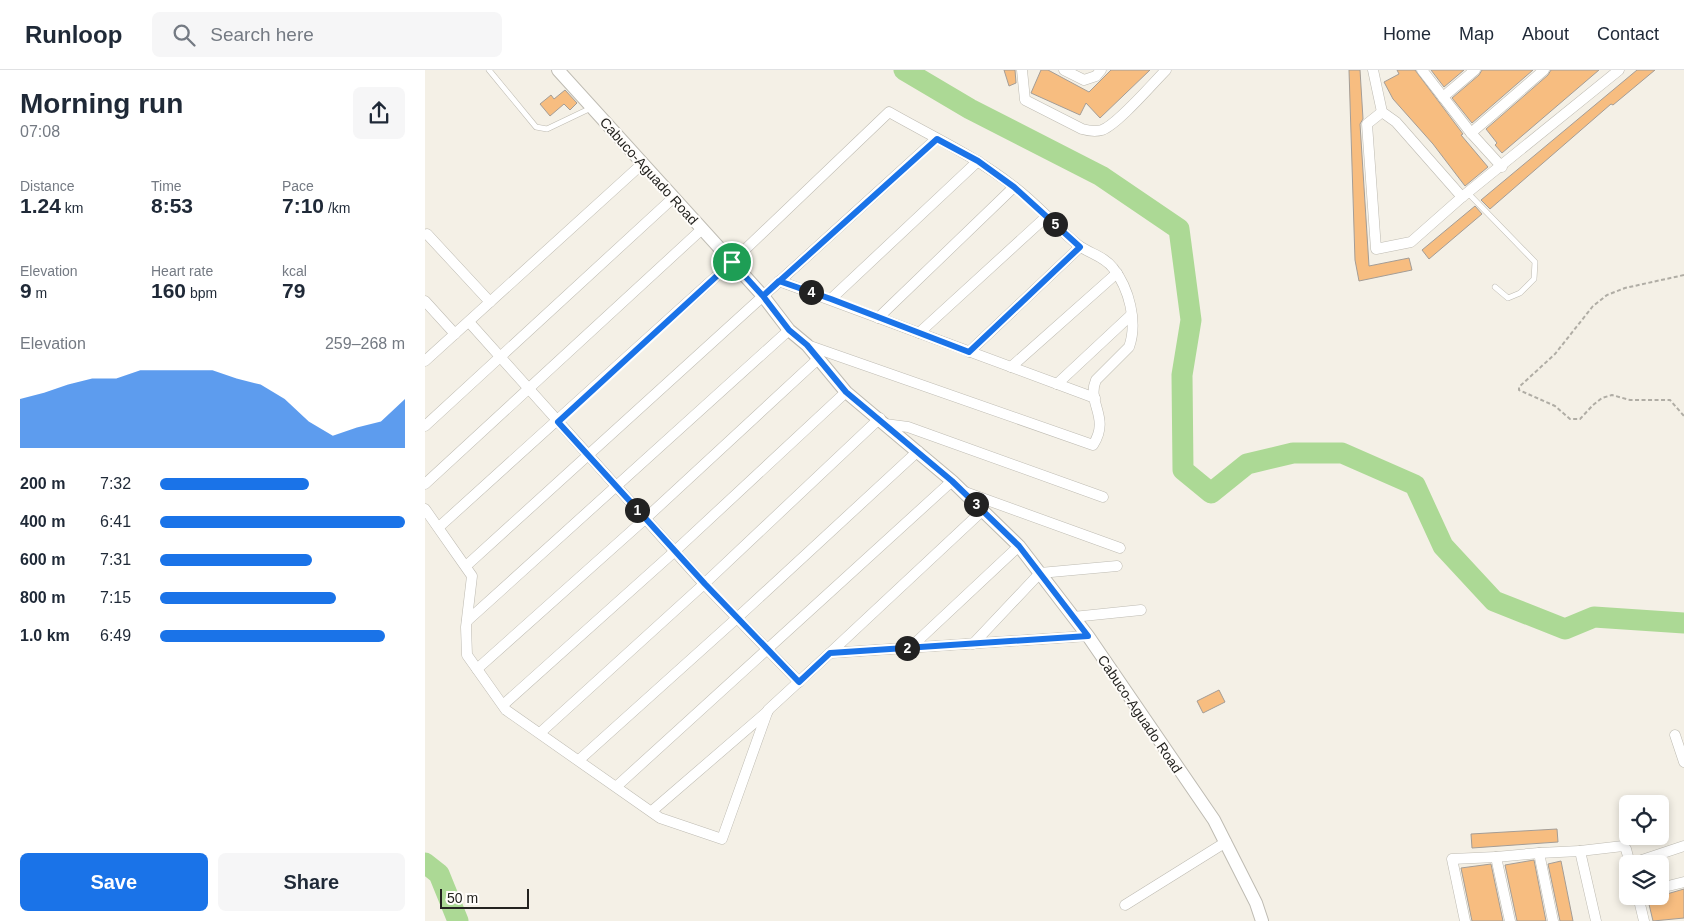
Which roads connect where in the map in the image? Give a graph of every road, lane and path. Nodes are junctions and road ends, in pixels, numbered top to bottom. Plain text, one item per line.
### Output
1 (489, 70) edge
2 (558, 70) edge
3 (1021, 70) edge
4 (1064, 70) edge
5 (1101, 70) edge
6 (1166, 70) edge
7 (1373, 70) edge
8 (1422, 70) edge
9 (1475, 70) edge
10 (1544, 70) edge
11 (1619, 70) edge
12 (1443, 96) junction
13 (592, 108) junction
14 (1382, 112) junction
15 (1471, 133) junction
16 (937, 139) junction
17 (978, 161) junction
18 (642, 164) junction
19 (1502, 167) junction
20 (1014, 187) junction
21 (1465, 195) junction
22 (673, 198) junction
23 (1047, 216) junction
24 (702, 229) junction
25 (427, 234) dead end
26 (1080, 247) junction
27 (732, 262) junction
28 (1117, 272) junction
29 (1684, 275) edge
30 (779, 281) junction
31 (1495, 287) dead end
32 (763, 296) junction
33 (831, 299) junction
34 (425, 302) edge
35 (490, 302) junction
36 (1131, 315) junction
37 (878, 318) junction
38 (469, 322) junction
39 (789, 330) junction
40 (919, 333) junction
41 (455, 334) junction
42 (807, 345) junction
43 (969, 352) junction
44 (500, 357) junction
45 (818, 359) junction
46 (425, 361) edge
47 (1011, 367) junction
48 (1057, 384) junction
49 (528, 389) junction
50 (846, 392) junction
51 (1095, 398) junction
52 (1684, 416) edge
53 (883, 421) junction
54 (558, 422) junction
55 (425, 426) edge
56 (917, 451) junction
57 (589, 456) junction
58 (952, 481) junction
59 (425, 484) edge
60 (616, 486) junction
61 (963, 492) junction
62 (1103, 497) dead end
63 (425, 509) edge
64 (982, 511) junction
65 (645, 519) junction
66 (439, 527) junction
67 (1019, 546) junction
68 (1120, 548) dead end
69 (675, 551) junction
70 (466, 566) junction
71 (1117, 566) dead end
72 (1040, 573) junction
73 (705, 584) junction
74 (1141, 610) dead end
75 (1073, 616) junction
76 (737, 618) junction
77 (467, 621) junction
78 (1088, 636) junction
79 (973, 644) junction
80 (910, 648) junction
81 (768, 650) junction
82 (830, 653) junction
83 (477, 669) junction
84 (799, 682) junction
85 (503, 705) junction
86 (769, 710) junction
87 (540, 733) junction
88 (1675, 735) dead end
89 (579, 760) junction
90 (1684, 762) edge
91 (617, 786) junction
92 (652, 812) junction
93 (1226, 842) junction
94 (1684, 846) edge
95 (1581, 851) junction
96 (1539, 854) junction
97 (1628, 855) edge
98 (1657, 855) edge
99 (1496, 857) junction
100 (1684, 882) edge
101 (1669, 886) edge
102 (1125, 905) dead end
103 (1640, 905) edge
104 (1262, 921) edge
105 (1465, 921) edge
106 (1510, 921) edge
107 (1553, 921) edge
108 (1596, 921) edge
109 (1644, 921) edge

1 - 13 lane
2 - 13 street, Cabuco-Aguado Road
3 - 6 street
4 - 5 street
7 - 14 street
8 - 12 street
9 - 12 street
10 - 15 street
11 - 19 street
12 - 15 street
13 - 18 street, Cabuco-Aguado Road
14 - 21 street
14 - 21 street
15 - 19 street
16 - 17 street
16 - 27 street
16 - 30 street
17 - 20 street
17 - 33 street
18 - 22 street, Cabuco-Aguado Road
18 - 35 street
19 - 21 street
20 - 23 street
20 - 37 street
21 - 31 lane
22 - 24 street, Cabuco-Aguado Road
22 - 44 street
23 - 26 street
23 - 40 street
24 - 27 street, Cabuco-Aguado Road
24 - 49 street
25 - 35 street
26 - 28 street
26 - 43 street
27 - 32 street, Cabuco-Aguado Road
27 - 54 street
28 - 36 street
28 - 47 street
29 - 52 path
30 - 32 street
30 - 33 street
32 - 39 street, Cabuco-Aguado Road
32 - 57 street
33 - 37 street
34 - 41 street
35 - 38 street
36 - 48 street
36 - 51 street
37 - 40 street
38 - 41 street
38 - 44 street
39 - 42 street, Cabuco-Aguado Road
39 - 60 street
40 - 43 street
41 - 46 street
42 - 45 street, Cabuco-Aguado Road
42 - 51 street
43 - 47 street
44 - 49 street
44 - 55 street
45 - 50 street, Cabuco-Aguado Road
45 - 65 street
47 - 48 street
48 - 51 street
49 - 54 street
49 - 59 street
50 - 53 street, Cabuco-Aguado Road
50 - 69 street
53 - 56 street, Cabuco-Aguado Road
53 - 62 street
53 - 73 street
54 - 57 street
54 - 66 street
56 - 58 street, Cabuco-Aguado Road
56 - 76 street
57 - 60 street
57 - 70 street
58 - 61 street, Cabuco-Aguado Road
58 - 81 street
60 - 65 street
60 - 77 street
61 - 64 street, Cabuco-Aguado Road
61 - 68 street
63 - 66 street
64 - 67 street, Cabuco-Aguado Road
64 - 82 street
65 - 69 street
65 - 83 street
66 - 70 street
67 - 72 street, Cabuco-Aguado Road
67 - 80 street
69 - 73 street
69 - 85 street
70 - 77 street
71 - 72 street
72 - 75 street, Cabuco-Aguado Road
72 - 79 street
73 - 76 street
73 - 87 street
74 - 75 street
75 - 78 street, Cabuco-Aguado Road
76 - 81 street
76 - 89 street
77 - 83 street
78 - 79 street
78 - 93 street, Cabuco-Aguado Road
79 - 80 street
80 - 82 street
81 - 84 street
81 - 91 street
82 - 84 street
83 - 85 street
84 - 86 street
85 - 87 street
86 - 92 street
86 - 92 street
87 - 89 street
88 - 90 street
89 - 91 street
91 - 92 street
93 - 102 street
93 - 104 street, Cabuco-Aguado Road
94 - 98 street
95 - 96 street
95 - 97 street
95 - 108 street
96 - 99 street
96 - 107 street
99 - 105 street
99 - 106 street
100 - 101 street
103 - 109 street

